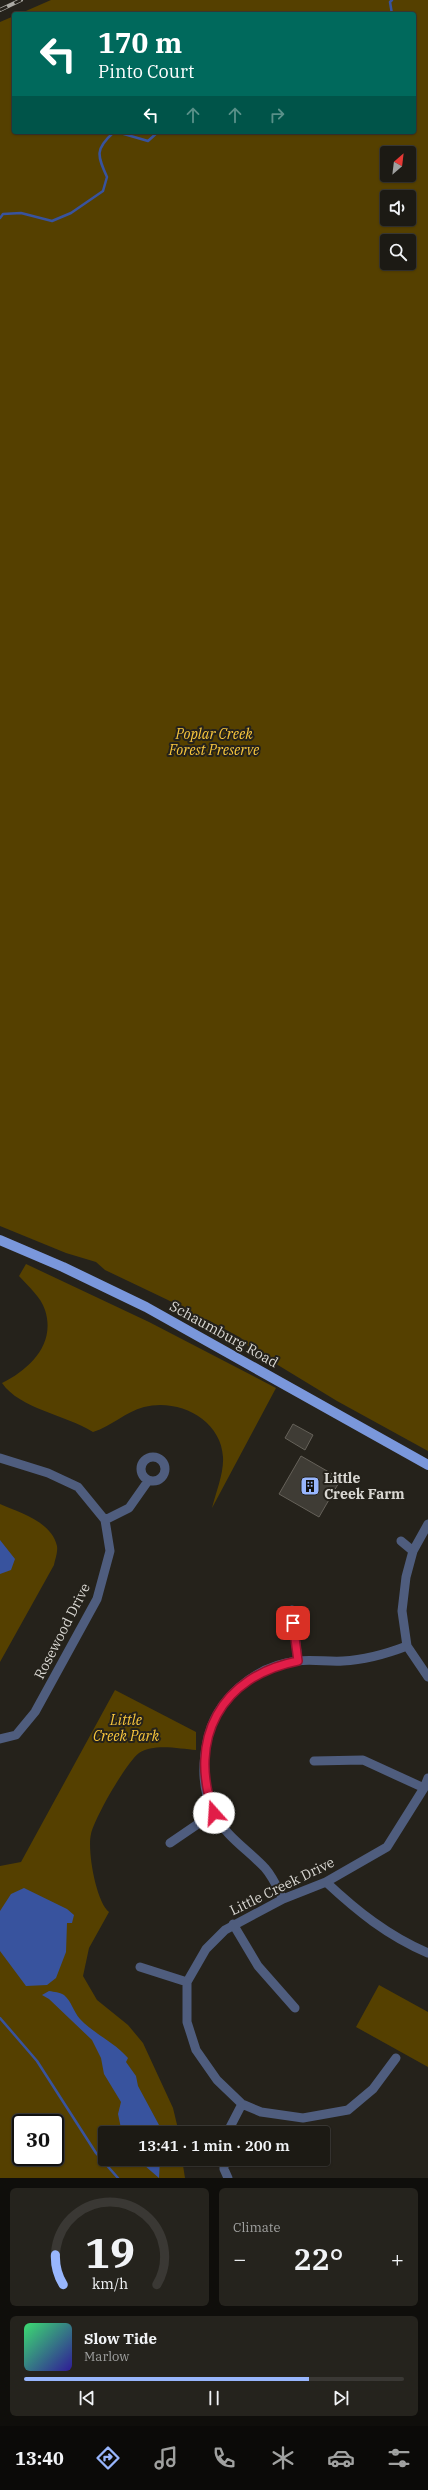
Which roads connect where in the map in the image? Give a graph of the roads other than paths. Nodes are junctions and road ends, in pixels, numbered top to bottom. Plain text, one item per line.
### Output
1 (0, 1240) edge
2 (0, 1458) edge
3 (428, 1465) edge
4 (148, 1481) dead end
5 (105, 1520) junction
6 (428, 1524) edge
7 (401, 1541) dead end
8 (413, 1551) junction
9 (292, 1610) dead end
10 (407, 1646) junction
11 (298, 1661) junction
12 (428, 1677) edge
13 (0, 1739) edge
14 (314, 1761) dead end
15 (428, 1778) edge
16 (424, 1788) junction
17 (214, 1813) junction
18 (170, 1843) dead end
19 (326, 1882) junction
20 (283, 1899) junction
21 (233, 1924) junction
22 (428, 1953) edge
23 (140, 1967) dead end
24 (187, 1982) junction
25 (295, 2008) dead end
26 (396, 2058) dead end
27 (242, 2104) junction
28 (231, 2126) edge
29 (224, 2166) edge
30 (228, 2178) edge

1 - 3 main road, Schaumburg Road
2 - 5 street
4 - 5 street
5 - 13 street, Rosewood Drive
6 - 8 street
7 - 8 street
8 - 10 street
9 - 11 street
10 - 11 street
10 - 12 street
11 - 17 street
14 - 16 street
15 - 16 street, Little Creek Drive
16 - 19 street, Little Creek Drive
17 - 18 street
17 - 20 street
19 - 20 street, Little Creek Drive
19 - 22 street
20 - 21 street, Little Creek Drive
21 - 24 street, Little Creek Drive
21 - 25 street
23 - 24 street
24 - 27 street, Little Creek Drive
26 - 27 street, Little Creek Drive
27 - 28 street
29 - 30 street

